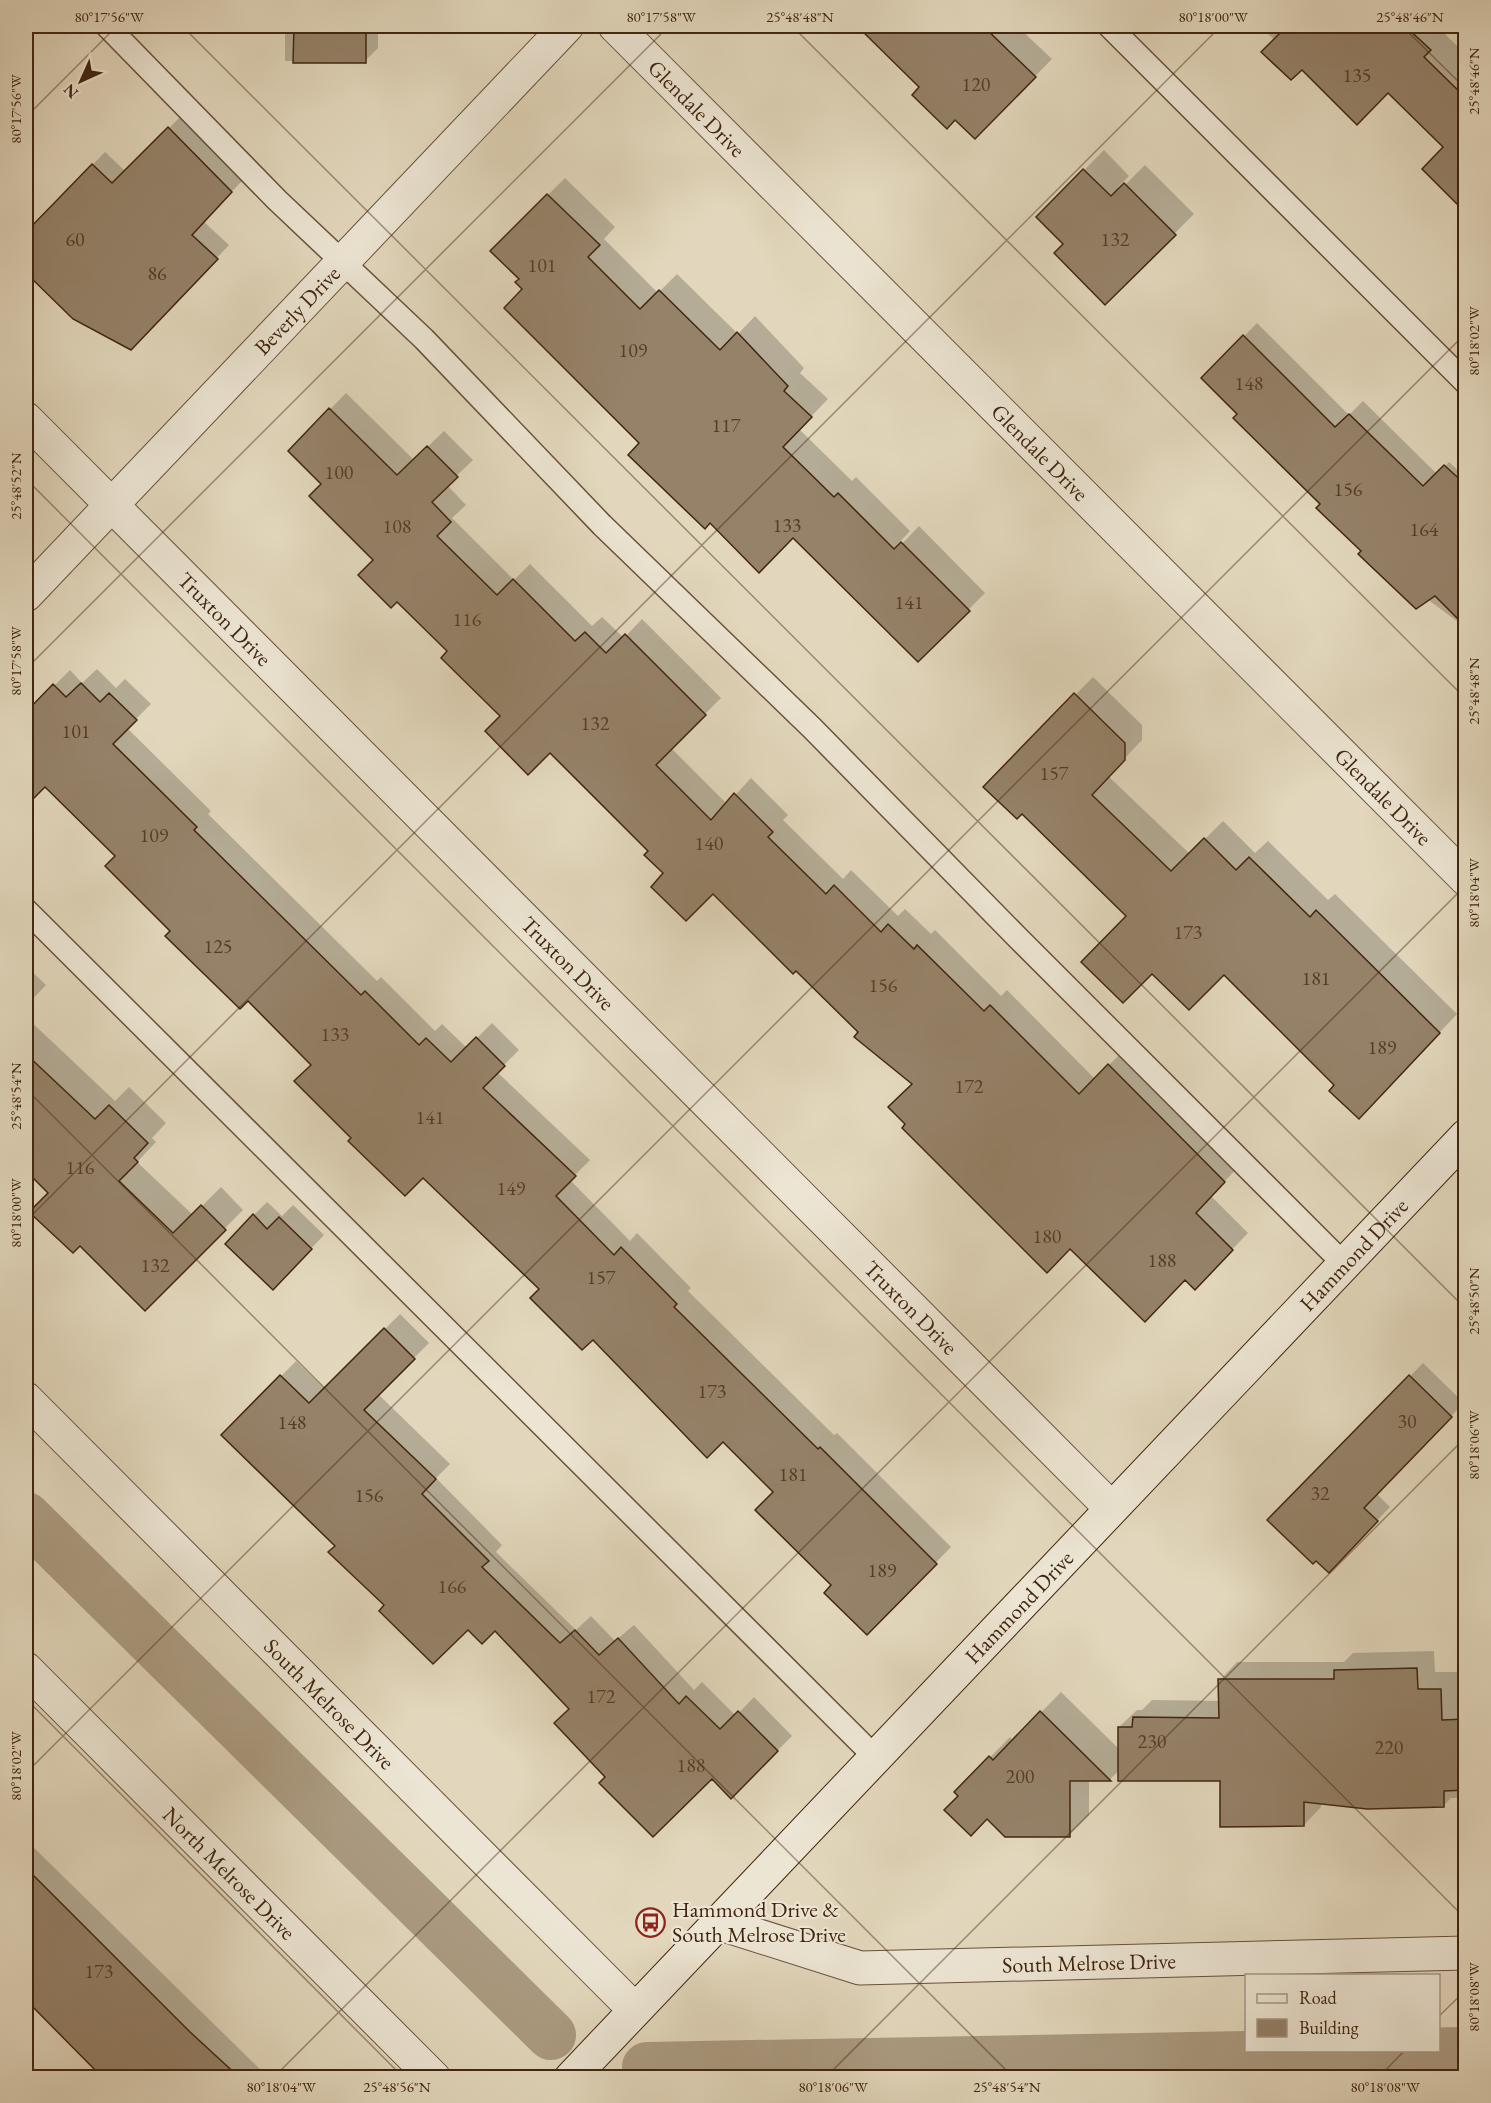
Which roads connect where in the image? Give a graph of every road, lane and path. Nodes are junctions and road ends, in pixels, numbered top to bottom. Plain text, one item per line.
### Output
1 (107, 26) edge
2 (567, 26) edge
3 (615, 26) edge
4 (1109, 26) edge
5 (343, 262) junction
6 (1466, 383) edge
7 (26, 419) edge
8 (112, 504) junction
9 (26, 595) edge
10 (1466, 879) edge
11 (26, 910) edge
12 (1466, 1136) edge
13 (1344, 1264) junction
14 (26, 1399) edge
15 (1111, 1508) junction
16 (26, 1669) edge
17 (875, 1756) junction
18 (718, 1923) junction
19 (1466, 1953) edge
20 (635, 2010) junction
21 (434, 2078) edge
22 (571, 2078) edge

1 - 5 lane
2 - 5 street, Beverly Drive
3 - 10 street, Glendale Drive
4 - 6 lane
5 - 8 street, Beverly Drive
5 - 13 lane
7 - 8 street, Truxton Drive
8 - 9 street, Beverly Drive
8 - 15 street, Truxton Drive
11 - 17 lane
12 - 13 street, Hammond Drive
13 - 15 street, Hammond Drive
14 - 20 street, South Melrose Drive
15 - 17 street, Hammond Drive
16 - 21 street, North Melrose Drive
17 - 18 street, Hammond Drive
18 - 19 street, South Melrose Drive
18 - 20 street, Hammond Drive
20 - 22 street, Hammond Drive

